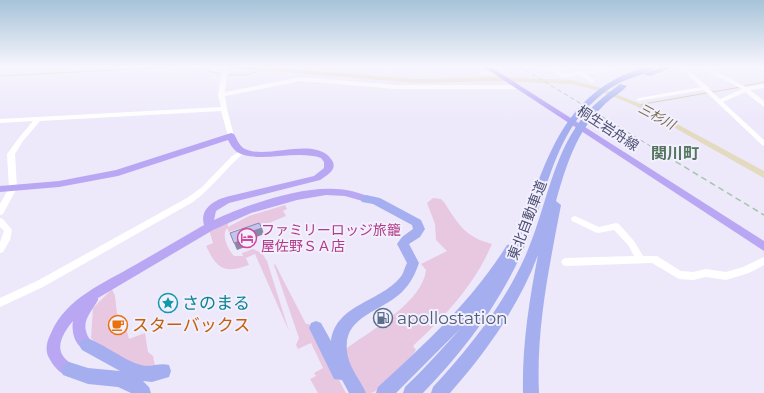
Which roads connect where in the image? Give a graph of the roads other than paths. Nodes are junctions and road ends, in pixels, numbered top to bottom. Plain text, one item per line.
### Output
1 (221, 84) edge
2 (274, 84) edge
3 (358, 84) edge
4 (515, 84) edge
5 (614, 84) edge
6 (624, 84) edge
7 (702, 84) edge
8 (738, 84) edge
9 (518, 86) junction
10 (764, 86) edge
11 (707, 89) junction
12 (746, 89) junction
13 (221, 95) junction
14 (639, 100) dead end
15 (719, 101) junction
16 (764, 105) edge
17 (224, 109) junction
18 (38, 119) junction
19 (0, 121) edge
20 (573, 127) junction
21 (231, 136) junction
22 (764, 144) edge
23 (242, 152) junction
24 (559, 169) junction
25 (13, 188) junction
26 (0, 189) edge
27 (366, 199) junction
28 (0, 212) edge
29 (575, 219) dead end
30 (0, 221) edge
31 (528, 226) junction
32 (210, 227) junction
33 (395, 237) dead end
34 (764, 247) edge
35 (0, 250) edge
36 (640, 259) junction
37 (764, 261) edge
38 (566, 262) dead end
39 (106, 288) junction
40 (0, 303) edge
41 (316, 328) dead end
42 (87, 345) joint
43 (69, 370) joint
44 (163, 371) dead end
45 (353, 391) edge
46 (143, 393) edge
47 (384, 393) edge
48 (411, 393) edge
49 (439, 393) edge
50 (531, 393) edge

1 - 13 street
2 - 13 street
3 - 9 street
4 - 9 main road, 桐生岩舟線
5 - 20 highway, 東北自動車道
6 - 20 highway, 東北自動車道
7 - 11 street
8 - 12 street
9 - 34 main road, 桐生岩舟線
10 - 12 street
11 - 14 street
11 - 15 street
12 - 15 street
12 - 16 street
13 - 17 street
15 - 22 street
17 - 18 street
17 - 21 street
18 - 19 street
18 - 25 street
20 - 24 highway, 東北自動車道
20 - 31 highway, 東北自動車道
21 - 23 main road
21 - 25 main road
23 - 32 main road
23 - 40 street
24 - 49 highway, 東北自動車道
24 - 50 highway
25 - 26 main road
25 - 28 street
27 - 32 main road
27 - 33 highway
27 - 45 highway
29 - 36 street
30 - 35 street
31 - 47 highway
31 - 48 highway, 東北自動車道
32 - 39 main road
36 - 37 street
36 - 38 street
39 - 42 main road
39 - 43 main road
41 - 45 highway
42 - 44 highway
43 - 46 highway

